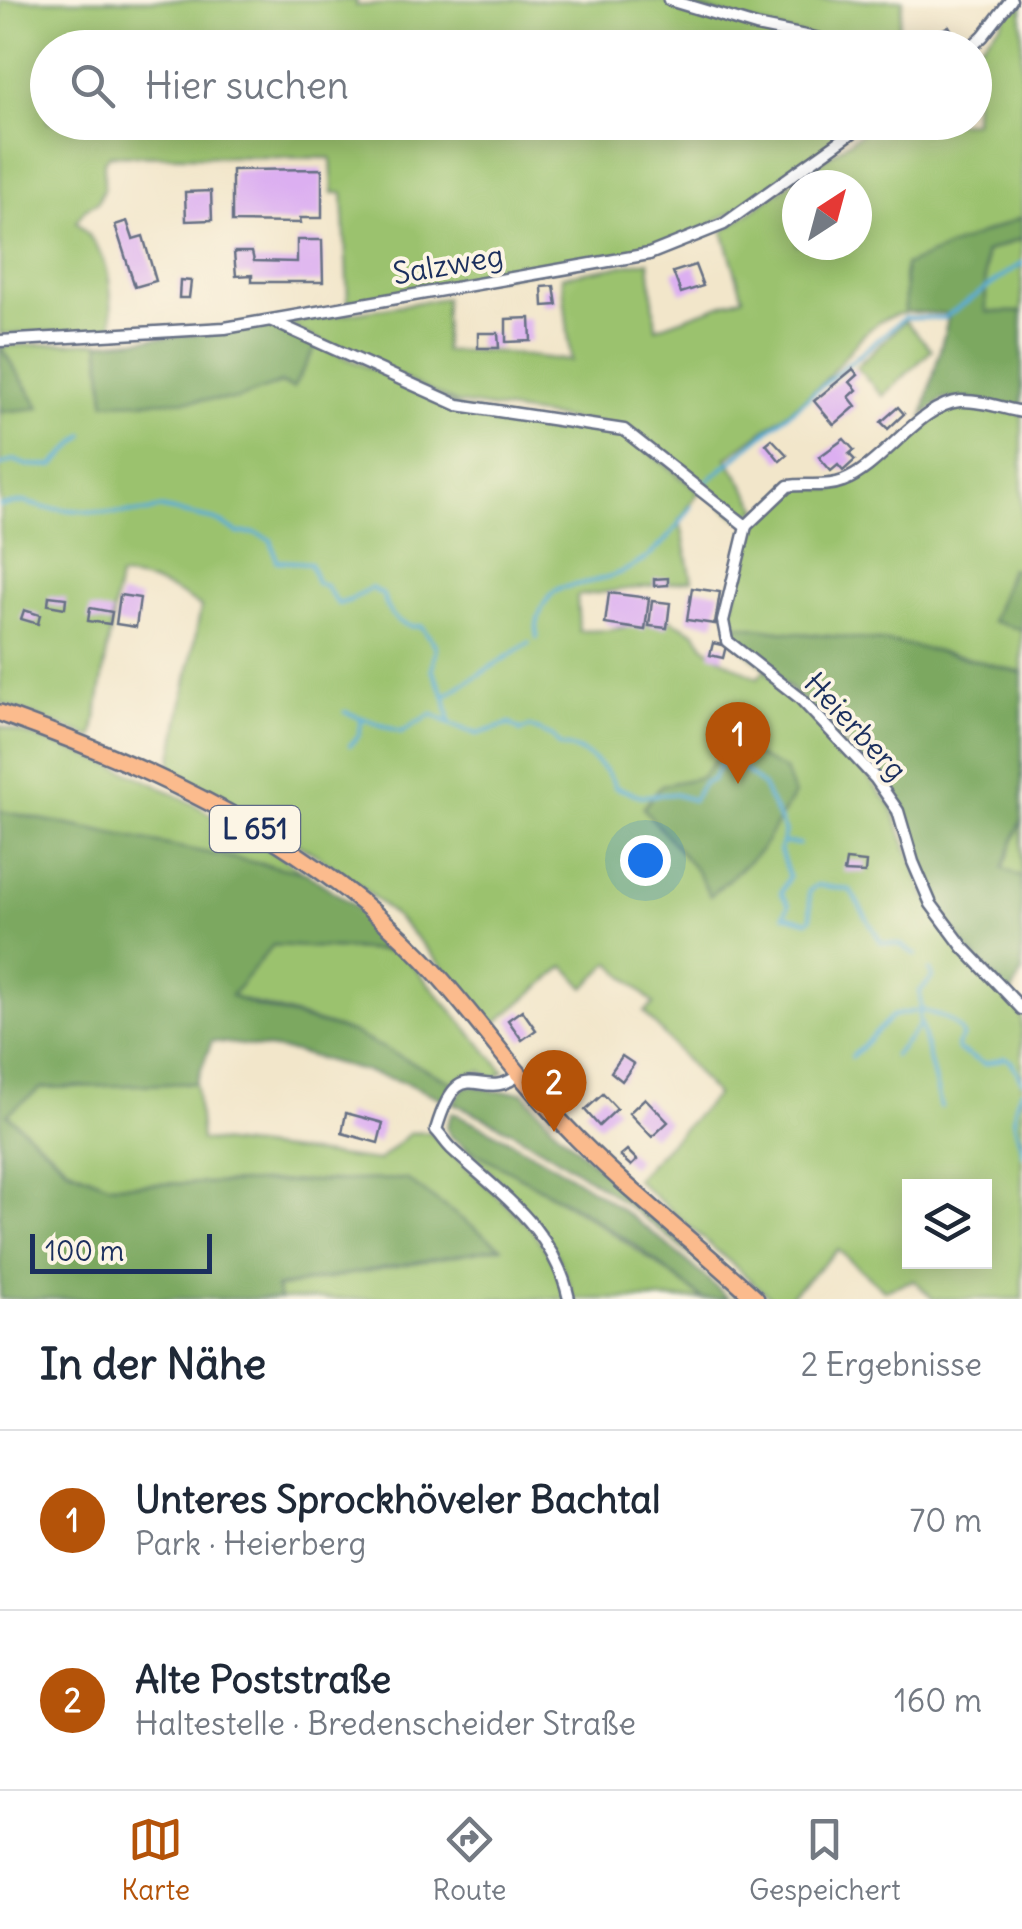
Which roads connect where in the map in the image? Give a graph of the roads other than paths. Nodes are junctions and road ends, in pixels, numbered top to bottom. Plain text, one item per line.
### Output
1 (668, 0) edge
2 (1011, 0) edge
3 (776, 30) edge
4 (988, 30) edge
5 (842, 140) edge
6 (271, 320) junction
7 (0, 340) edge
8 (1022, 412) edge
9 (746, 526) junction
10 (0, 713) edge
11 (1022, 1010) edge
12 (520, 1074) junction
13 (569, 1299) edge
14 (756, 1299) edge

1 - 3 street
2 - 4 street
5 - 6 street, Salzweg
6 - 7 street, Salzweg
6 - 9 street
8 - 9 street
9 - 11 street, Heierberg
10 - 12 main road, L 651
12 - 13 street
12 - 14 main road, L 651

